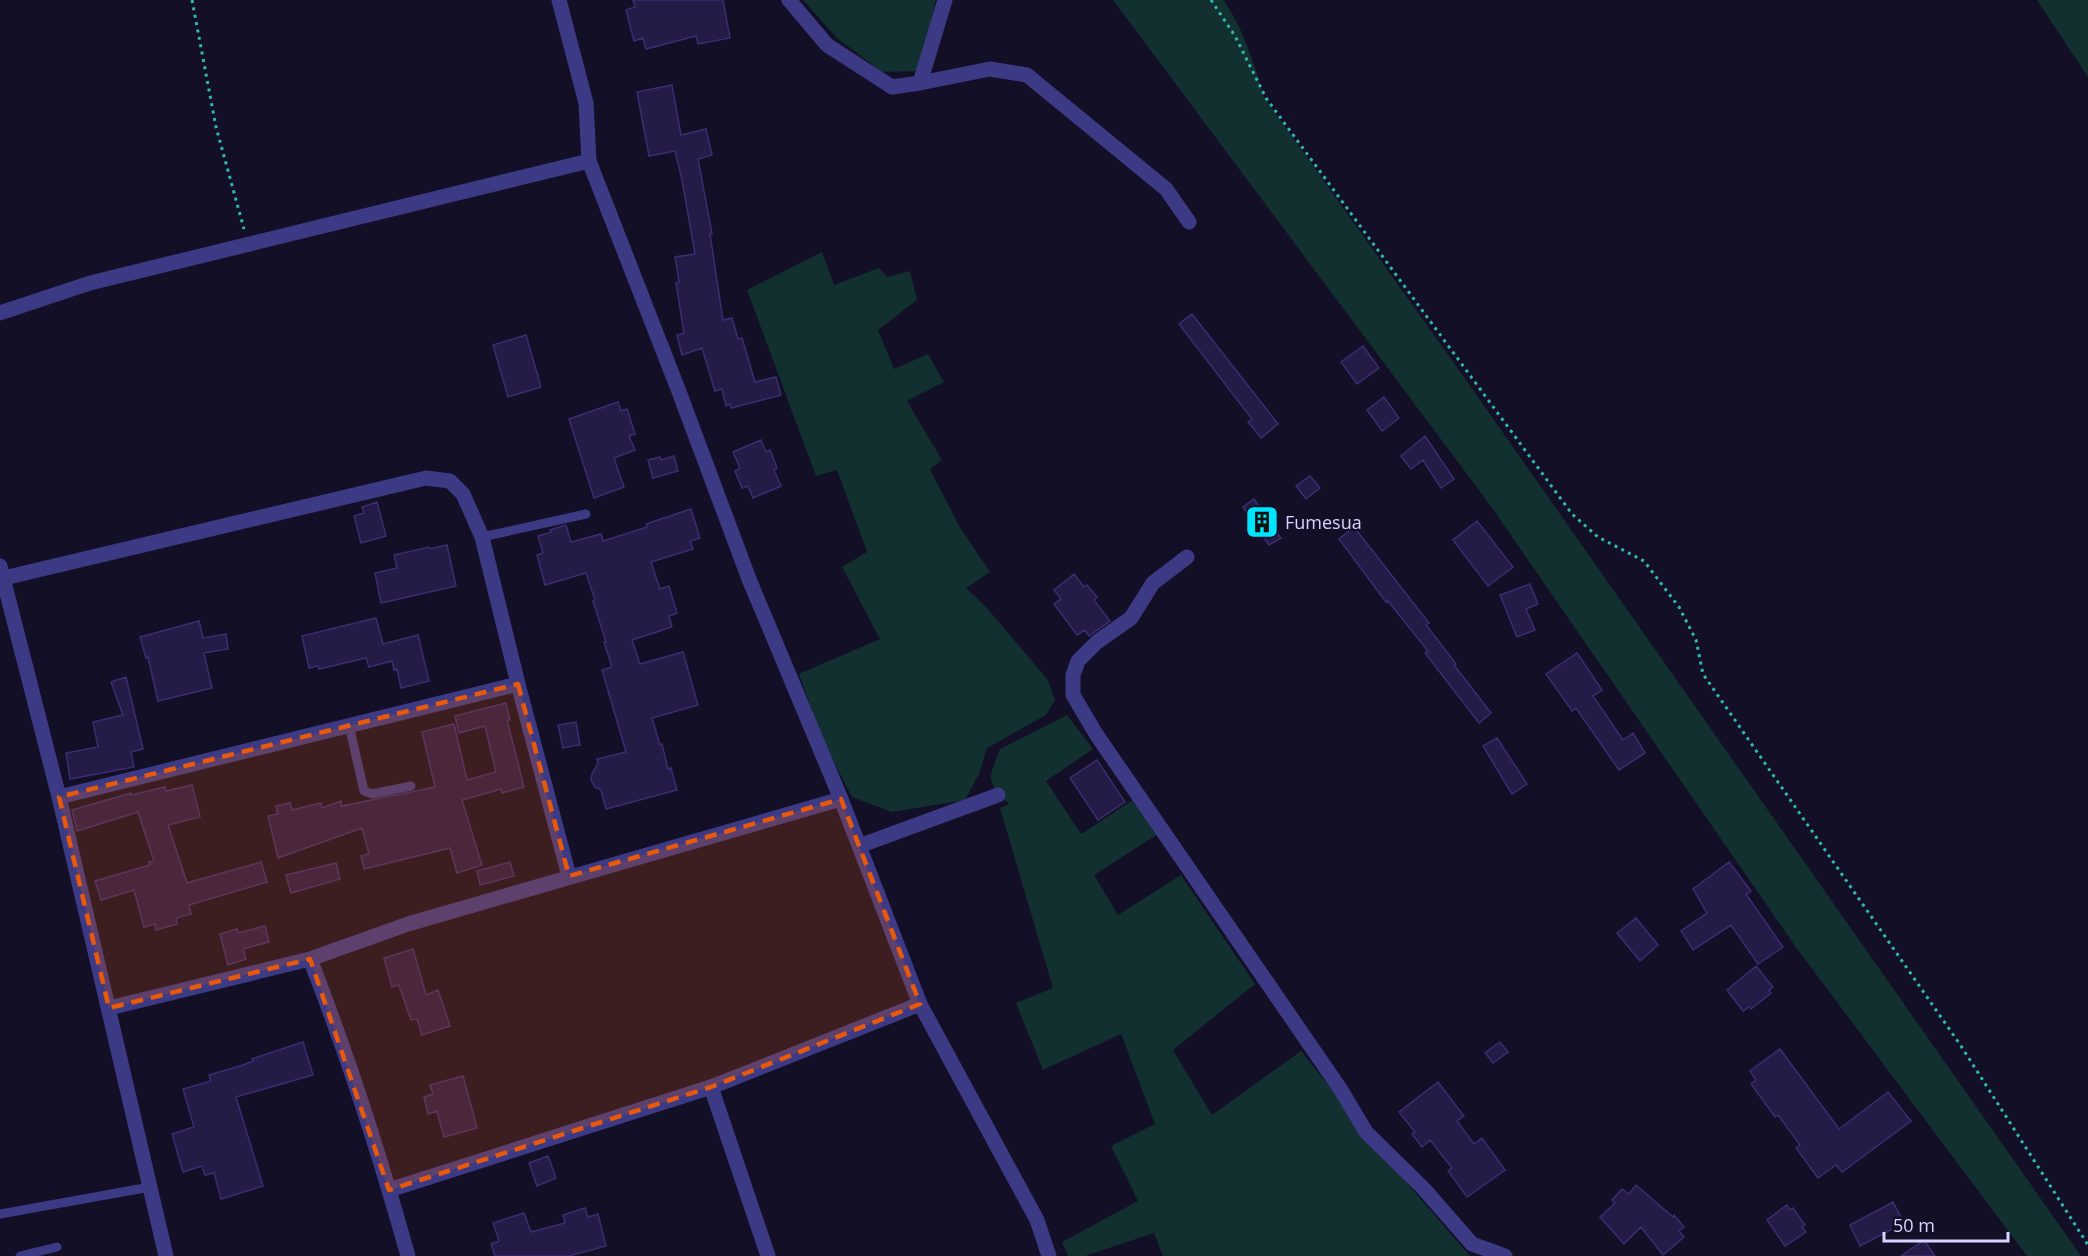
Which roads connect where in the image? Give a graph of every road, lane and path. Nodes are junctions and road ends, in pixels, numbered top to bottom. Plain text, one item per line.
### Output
1 (192, 0) edge
2 (559, 0) edge
3 (789, 0) edge
4 (945, 0) edge
5 (1211, 0) edge
6 (920, 83) junction
7 (589, 161) junction
8 (1189, 222) dead end
9 (248, 244) junction
10 (0, 313) edge
11 (586, 514) dead end
12 (482, 537) junction
13 (1187, 556) dead end
14 (1, 574) edge
15 (518, 684) junction
16 (349, 725) junction
17 (411, 786) dead end
18 (998, 795) dead end
19 (59, 797) junction
20 (841, 799) junction
21 (859, 846) junction
22 (569, 876) junction
23 (310, 959) junction
24 (920, 1004) junction
25 (108, 1008) junction
26 (711, 1087) junction
27 (150, 1187) junction
28 (389, 1190) junction
29 (0, 1214) edge
30 (2088, 1245) edge
31 (57, 1247) dead end
32 (20, 1256) edge
33 (166, 1256) edge
34 (408, 1256) edge
35 (768, 1256) edge
36 (1049, 1256) edge
37 (1505, 1256) edge

1 - 9 path
2 - 7 street
3 - 6 street
4 - 6 street
5 - 30 path
6 - 8 street
7 - 9 street
7 - 20 street
9 - 10 street
11 - 12 lane
12 - 14 street
12 - 15 street
13 - 37 street
14 - 19 street
15 - 16 street
15 - 22 street
16 - 17 lane
16 - 19 street
18 - 21 street
19 - 25 street
20 - 21 street
20 - 22 street
21 - 24 street
22 - 23 street
23 - 25 street
23 - 28 street
24 - 26 street
24 - 36 street
25 - 27 street
26 - 28 street
26 - 35 street
27 - 29 lane
27 - 33 street
28 - 34 street
31 - 32 lane

